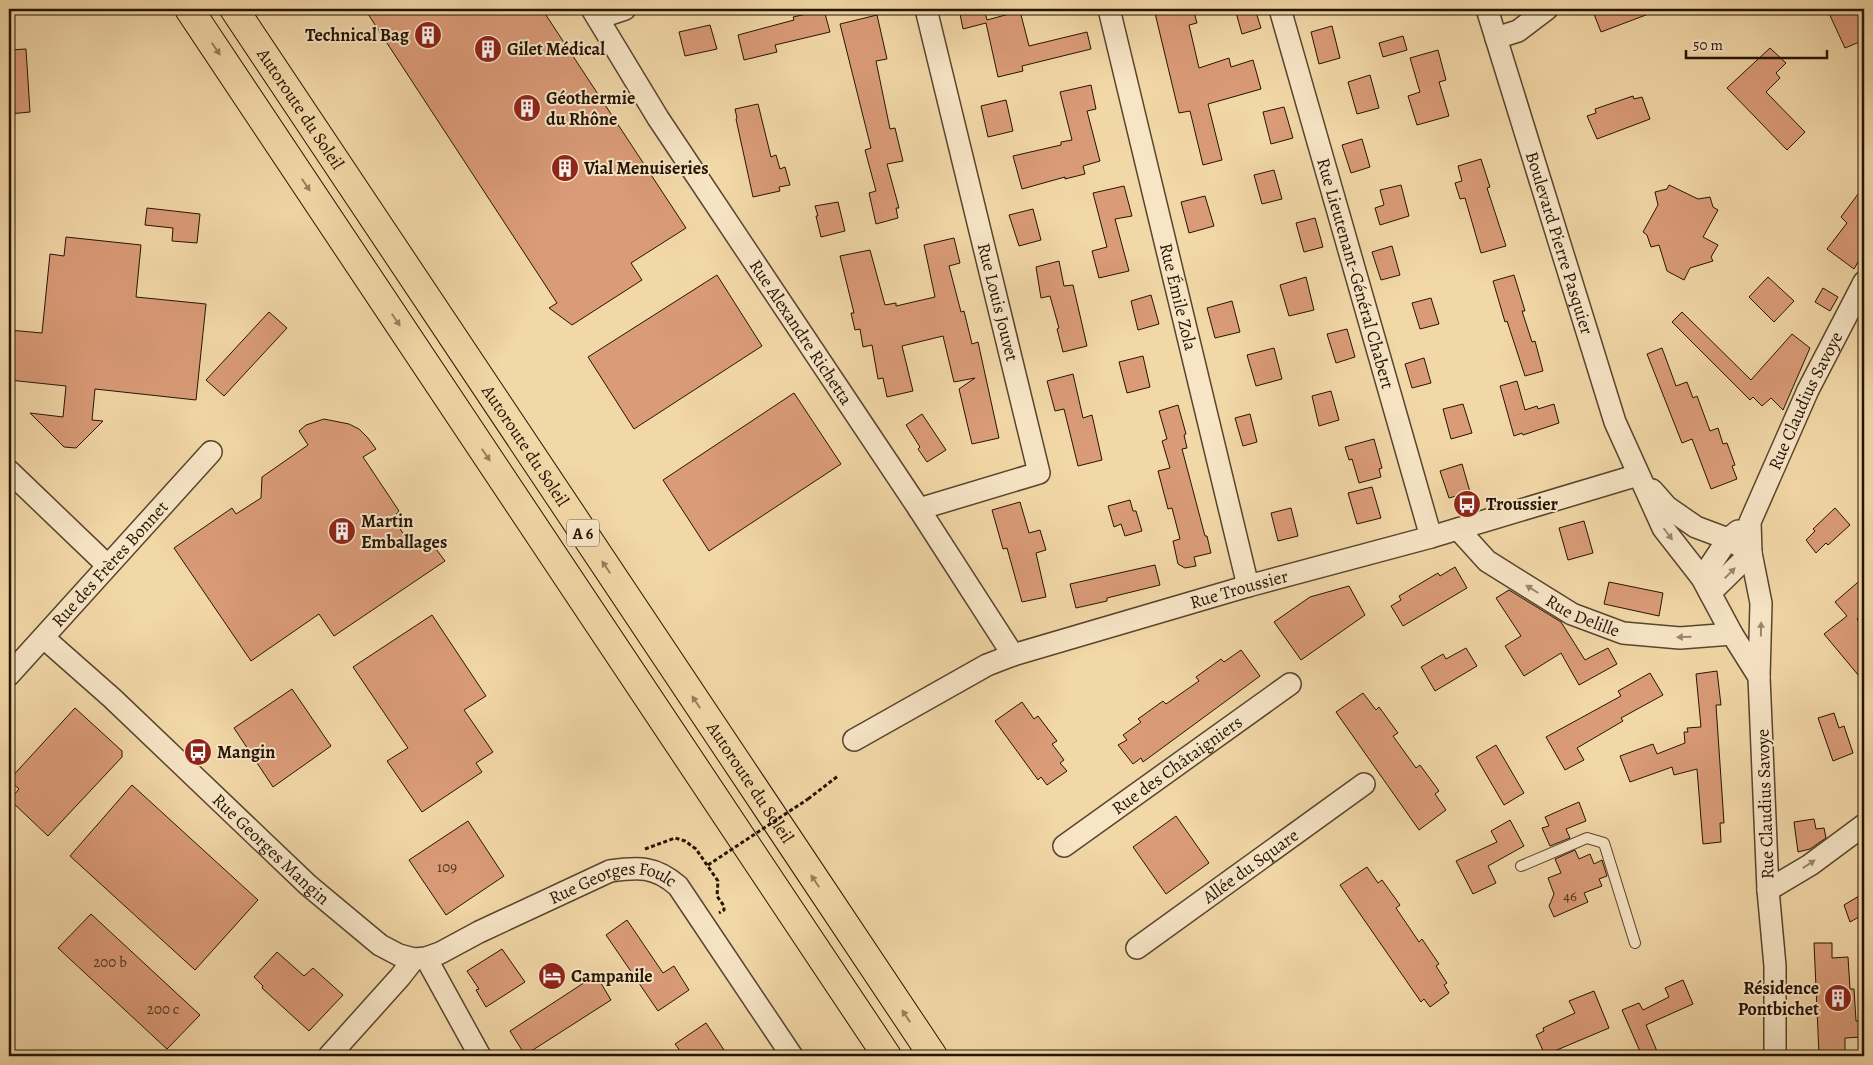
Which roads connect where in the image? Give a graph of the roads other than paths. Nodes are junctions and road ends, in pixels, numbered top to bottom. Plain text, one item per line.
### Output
1 (189, 9) edge
2 (234, 9) edge
3 (624, 9) edge
4 (926, 9) edge
5 (1109, 9) edge
6 (1280, 9) edge
7 (1487, 9) edge
8 (1547, 9) edge
9 (595, 13) edge
10 (1496, 38) junction
11 (1864, 282) edge
12 (211, 452) dead end
13 (9, 470) edge
14 (1638, 475) junction
15 (919, 509) junction
16 (1750, 522) junction
17 (1458, 529) junction
18 (1431, 537) junction
19 (1728, 539) junction
20 (1751, 553) junction
21 (107, 565) junction
22 (1248, 586) junction
23 (1706, 586) junction
24 (1732, 634) junction
25 (44, 638) junction
26 (1013, 655) junction
27 (9, 676) edge
28 (1760, 677) junction
29 (1290, 684) dead end
30 (854, 740) dead end
31 (1364, 784) dead end
32 (1864, 826) edge
33 (1064, 846) dead end
34 (1521, 866) dead end
35 (1768, 890) junction
36 (1635, 943) dead end
37 (1137, 948) dead end
38 (420, 958) junction
39 (329, 1056) edge
40 (480, 1056) edge
41 (792, 1056) edge
42 (887, 1056) edge
43 (933, 1056) edge
44 (1776, 1056) edge

1 -> 42 highway, A 6
43 -> 2 highway, Autoroute du Soleil / A 6
3 - 9 street
4 - 15 street, Rue Louis Jouvet
5 - 22 street, Rue Émile Zola
6 - 18 street, Rue Lieutenant-Général Chabert
7 - 10 street, Boulevard Pierre Pasquier
8 - 10 street
9 - 15 street, Rue Alexandre Richetta
10 - 14 street, Boulevard Pierre Pasquier
11 - 16 street, Rue Claudius Savoye
12 - 21 street, Rue des Frères Bonnet
13 - 21 street
14 - 17 street, Rue Troussier
14 - 19 street, Boulevard Pierre Pasquier
14 -> 23 street, Boulevard Pierre Pasquier
15 - 26 street, Rue Alexandre Richetta
16 - 19 street, Rue Claudius Savoye
16 - 20 street, Rue Claudius Savoye
17 - 18 street, Rue Troussier
24 -> 17 street, Rue Delille
18 - 22 street, Rue Troussier
19 - 20 street, Boulevard Pierre Pasquier
19 - 23 street, Rue Claudius Savoye
23 -> 20 street
28 -> 20 street, Rue Claudius Savoye
21 - 25 street, Rue des Frères Bonnet
22 - 26 street, Rue Troussier
23 - 24 street, Boulevard Pierre Pasquier
24 - 28 street, Boulevard Pierre Pasquier
25 - 27 street, Rue des Frères Bonnet
25 - 38 street, Rue Georges Mangin
26 - 30 street, Rue Troussier
28 - 35 street, Rue Claudius Savoye
29 - 33 street, Rue des Châtaigniers
31 - 37 street, Allée du Square
35 -> 32 street
34 - 36 lane
35 - 44 street, Rue Claudius Savoye
38 - 39 street
38 - 40 street
38 - 41 street, Rue Georges Foulc

